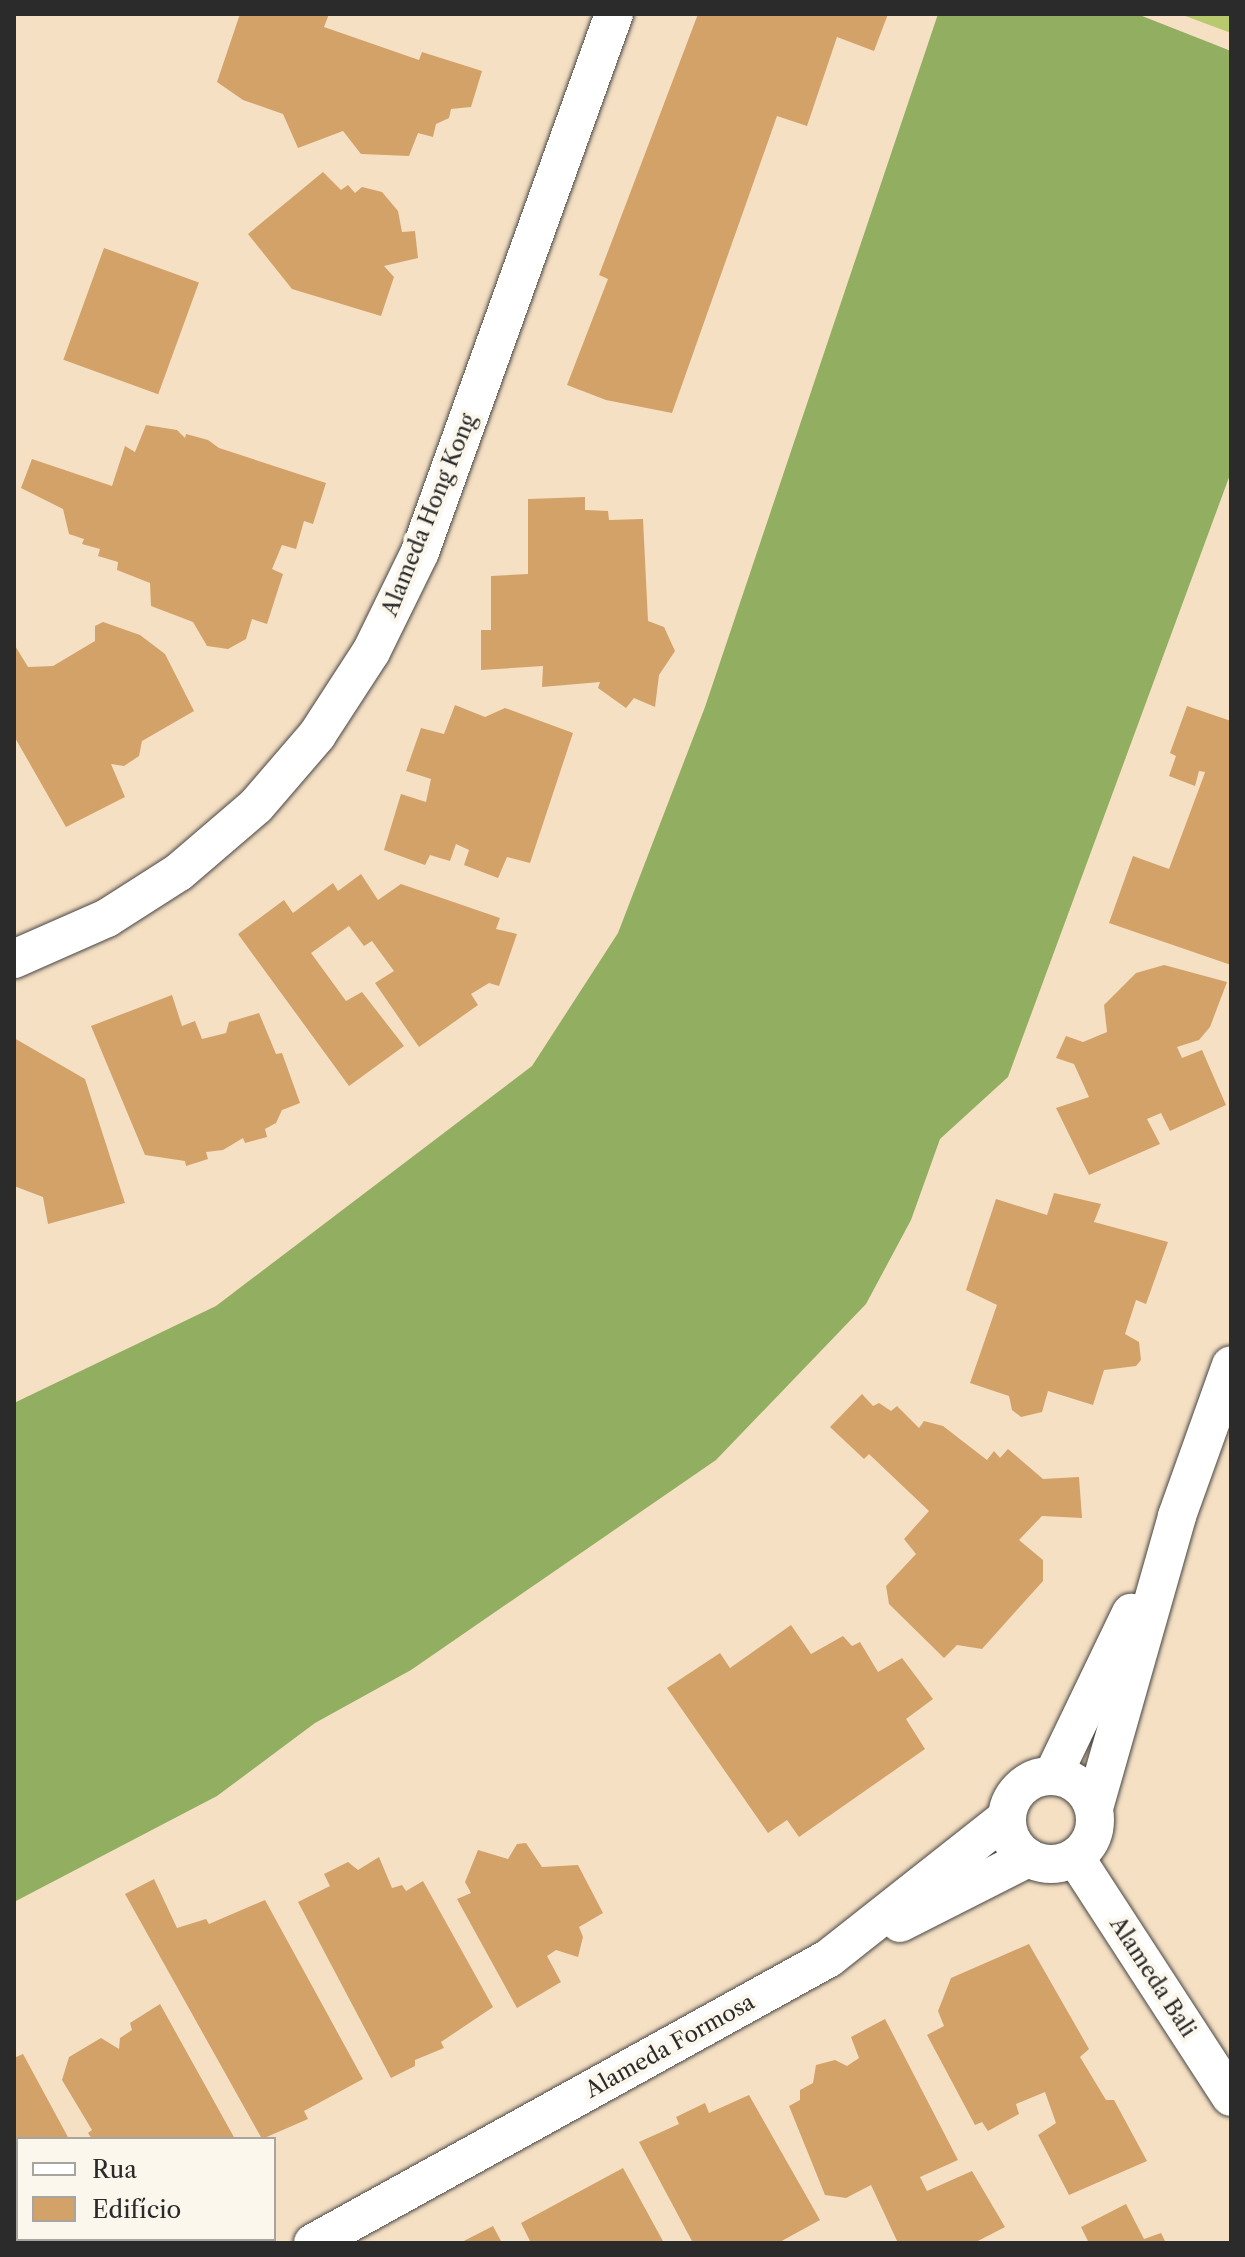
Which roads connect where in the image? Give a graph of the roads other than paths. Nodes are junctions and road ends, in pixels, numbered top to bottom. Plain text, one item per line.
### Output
1 (614, 14) edge
2 (14, 959) edge
3 (1231, 1365) edge
4 (1177, 1516) junction
5 (1053, 1775) junction
6 (1094, 1808) junction
7 (1006, 1818) junction
8 (1075, 1857) junction
9 (1028, 1858) junction
10 (829, 1958) junction
11 (1231, 2097) edge
12 (313, 2243) edge

1 - 2 street, Alameda Hong Kong
3 - 4 street
4 - 5 street
4 - 6 street
5 - 6 street
5 - 7 street, Alameda Formosa
6 - 8 street
7 - 9 street
7 - 10 street, Alameda Formosa
8 - 9 street
8 - 11 street, Alameda Bali
9 - 10 street
10 - 12 street, Alameda Formosa

